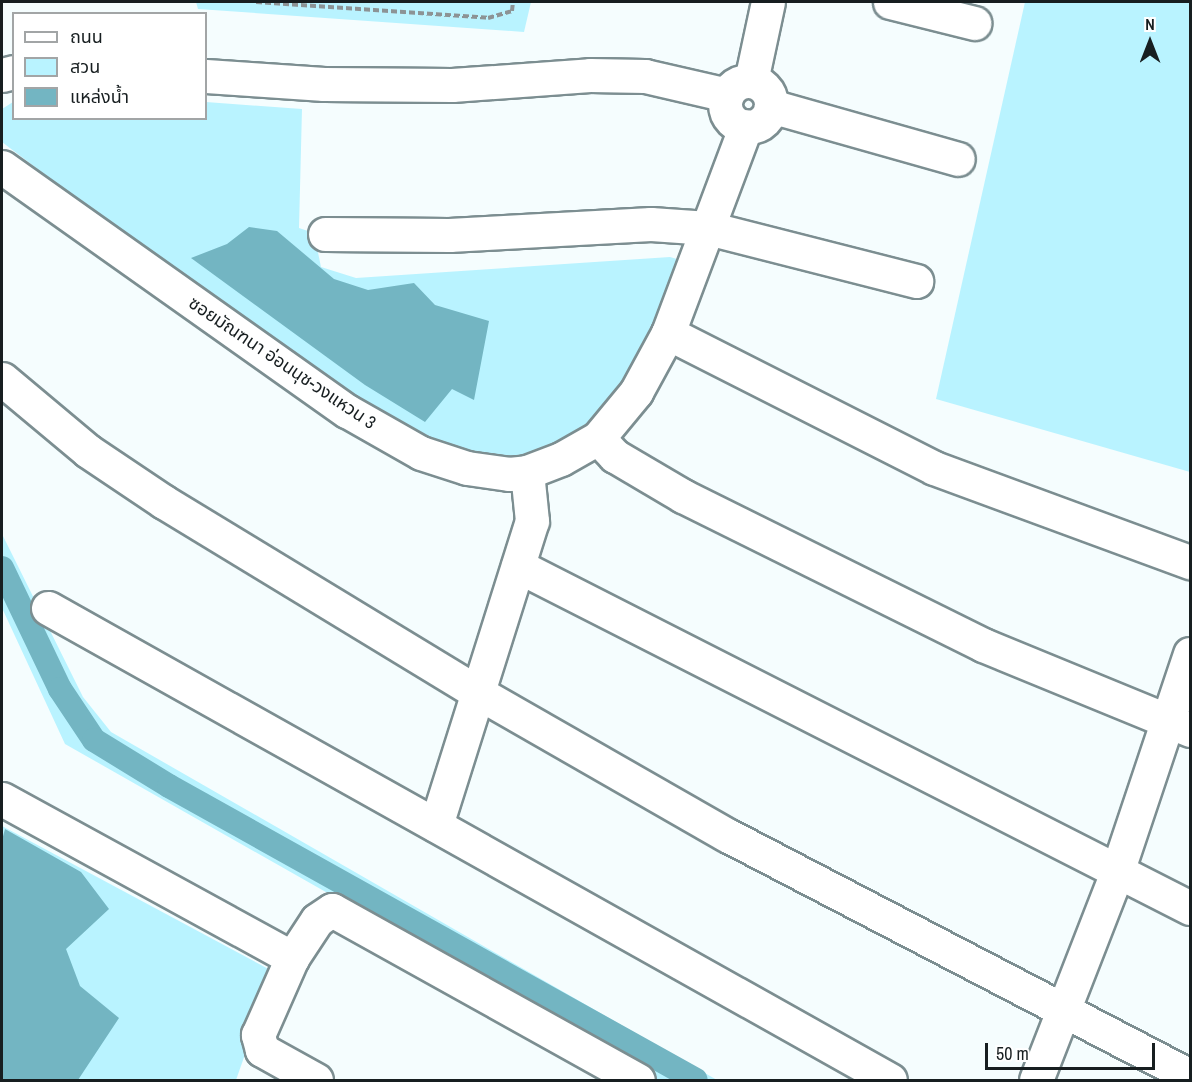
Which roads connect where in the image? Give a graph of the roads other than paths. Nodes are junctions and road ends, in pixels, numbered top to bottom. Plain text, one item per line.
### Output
1 (768, 2) edge
2 (890, 2) edge
3 (974, 23) dead end
4 (207, 76) edge
5 (739, 88) junction
6 (771, 106) junction
7 (746, 126) junction
8 (958, 159) dead end
9 (2, 167) edge
10 (708, 228) junction
11 (325, 234) dead end
12 (916, 281) dead end
13 (668, 333) junction
14 (2, 380) edge
15 (598, 438) junction
16 (527, 472) junction
17 (1191, 562) edge
18 (518, 566) junction
19 (48, 608) dead end
20 (1191, 654) edge
21 (477, 692) junction
22 (1180, 726) edge
23 (2, 799) edge
24 (436, 825) junction
25 (1117, 873) junction
26 (1191, 908) edge
27 (292, 958) junction
28 (1063, 1013) junction
29 (1191, 1076) edge
30 (316, 1080) edge
31 (638, 1080) edge
32 (890, 1080) edge
33 (1036, 1080) edge

1 - 5 street
2 - 3 street
4 - 5 street
5 - 6 street
5 - 7 street
6 - 7 street
6 - 8 street
7 - 10 street, ซอยมัณฑนา อ่อนนุช-วงแหวน 3
9 - 16 street, ซอยมัณฑนา อ่อนนุช-วงแหวน 3
10 - 11 street
10 - 12 street
10 - 13 street, ซอยมัณฑนา อ่อนนุช-วงแหวน 3
13 - 15 street, ซอยมัณฑนา อ่อนนุช-วงแหวน 3
13 - 17 street
14 - 21 street
15 - 16 street, ซอยมัณฑนา อ่อนนุช-วงแหวน 3
15 - 22 street
16 - 18 street
18 - 21 street
18 - 25 street
19 - 24 street
20 - 22 street
21 - 24 street
21 - 28 street
22 - 25 street
23 - 27 street
24 - 32 street
25 - 26 street
25 - 28 street
27 - 30 street
27 - 31 street
28 - 29 street
28 - 33 street

